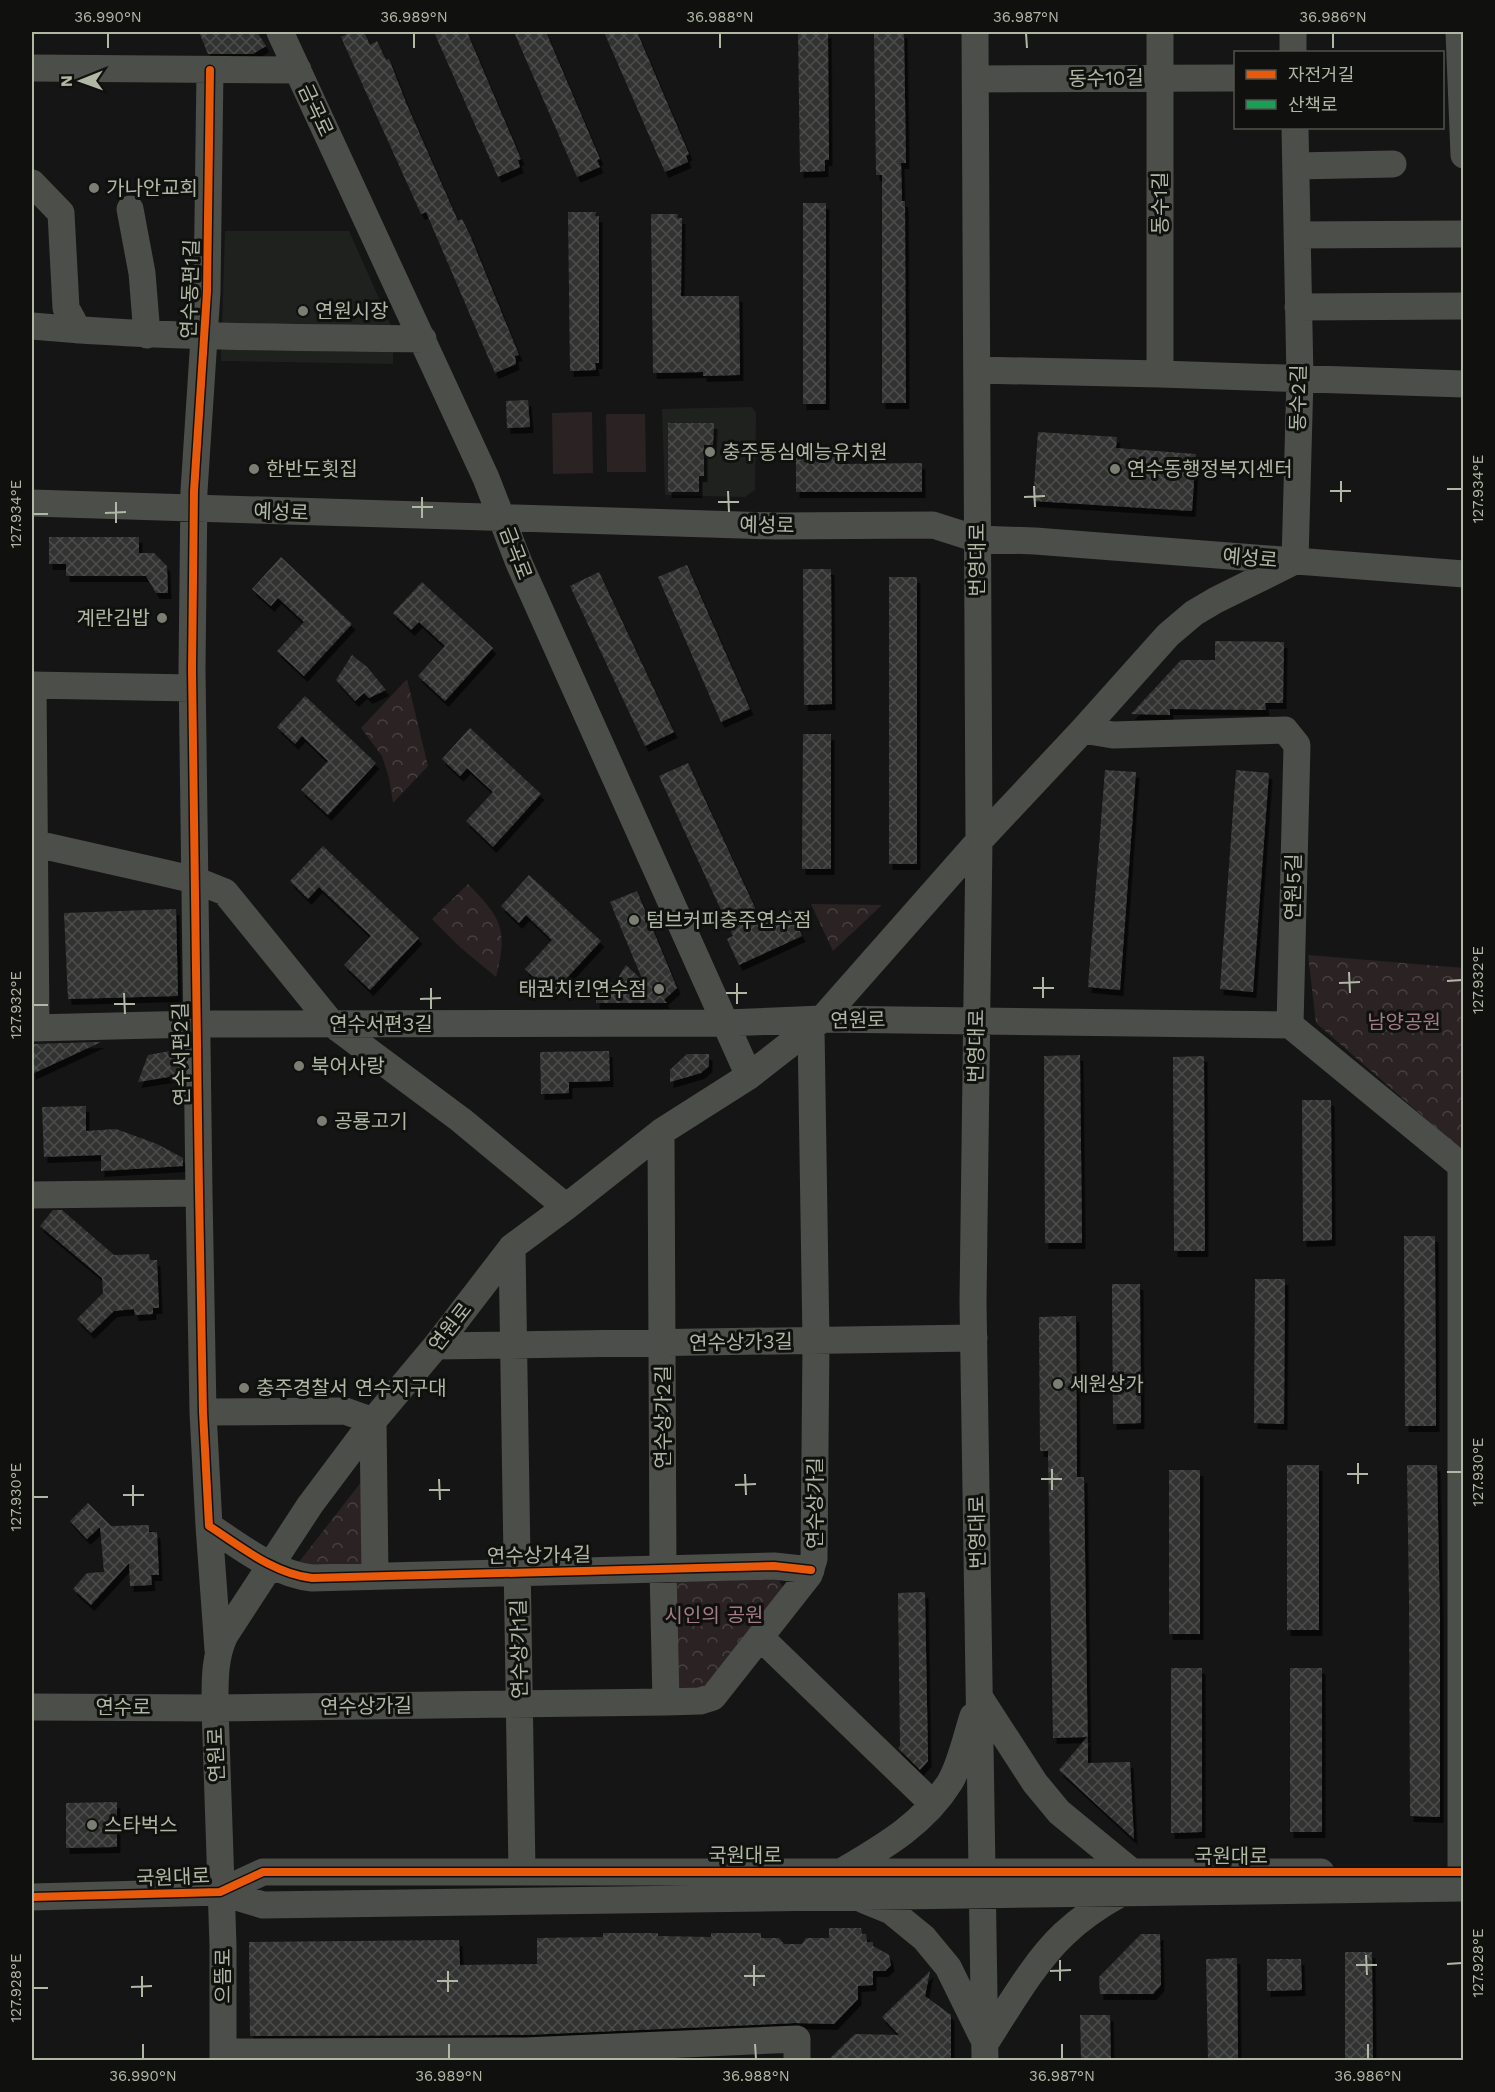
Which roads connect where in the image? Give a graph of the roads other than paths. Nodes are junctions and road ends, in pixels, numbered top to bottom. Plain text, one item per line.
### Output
1 (280, 32) edge
2 (975, 32) edge
3 (1160, 32) edge
4 (1293, 32) edge
5 (1459, 32) edge
6 (1293, 51) edge
7 (32, 68) edge
8 (210, 70) junction
9 (298, 70) junction
10 (1161, 78) junction
11 (1234, 78) edge
12 (976, 79) junction
13 (1455, 80) edge
14 (1295, 129) edge
15 (1464, 155) edge
16 (1393, 164) dead end
17 (1296, 166) junction
18 (32, 183) edge
19 (130, 209) dead end
20 (1464, 234) edge
21 (1297, 235) junction
22 (1464, 306) edge
23 (1298, 307) junction
24 (32, 326) edge
25 (78, 330) junction
26 (147, 335) junction
27 (205, 337) junction
28 (423, 339) junction
29 (977, 370) junction
30 (1160, 374) junction
31 (1300, 378) junction
32 (1464, 384) edge
33 (32, 503) edge
34 (194, 509) junction
35 (503, 518) junction
36 (977, 539) junction
37 (1294, 561) junction
38 (1464, 574) edge
39 (32, 685) edge
40 (192, 688) junction
41 (1083, 730) junction
42 (979, 841) junction
43 (33, 843) edge
44 (195, 880) junction
45 (976, 1022) junction
46 (726, 1023) junction
47 (197, 1024) junction
48 (332, 1024) junction
49 (816, 1024) junction
50 (1290, 1024) junction
51 (34, 1028) edge
52 (749, 1076) junction
53 (661, 1132) junction
54 (1462, 1168) edge
55 (199, 1193) junction
56 (32, 1195) edge
57 (566, 1208) junction
58 (512, 1247) junction
59 (1462, 1266) edge
60 (974, 1338) junction
61 (816, 1341) junction
62 (663, 1343) junction
63 (436, 1346) junction
64 (513, 1346) junction
65 (1462, 1347) edge
66 (203, 1412) junction
67 (373, 1421) junction
68 (1462, 1440) edge
69 (1462, 1521) edge
70 (209, 1526) junction
71 (271, 1565) junction
72 (663, 1569) junction
73 (811, 1570) junction
74 (518, 1572) junction
75 (375, 1576) junction
76 (1462, 1609) edge
77 (760, 1637) junction
78 (218, 1650) junction
79 (980, 1698) junction
80 (666, 1702) junction
81 (520, 1703) junction
82 (32, 1707) edge
83 (215, 1708) junction
84 (1462, 1744) edge
85 (933, 1804) junction
86 (522, 1872) junction
87 (841, 1872) junction
88 (1463, 1877) edge
89 (1127, 1883) junction
90 (983, 1884) junction
91 (220, 1892) junction
92 (32, 1898) edge
93 (857, 1898) junction
94 (985, 2051) edge
95 (223, 2056) edge
96 (797, 2061) edge

1 - 9 street, 금곡로
2 - 12 street, 번영대로
3 - 10 street, 동수1길
4 - 6 street
5 - 13 street
7 - 8 street
8 - 9 street
8 - 27 street, 연수동편1길
9 - 28 street, 금곡로
10 - 11 street, 동수10길
10 - 12 street, 동수10길
10 - 30 street, 동수1길
12 - 29 street, 번영대로
13 - 15 street
14 - 17 street, 동수2길
16 - 17 street
17 - 21 street, 동수2길
18 - 25 street
19 - 26 street
20 - 21 street
21 - 23 street, 동수2길
22 - 23 street
23 - 31 street, 동수2길
24 - 25 street, 연수동편1길
25 - 26 street, 연수동편1길
26 - 27 street, 연수동편1길
27 - 28 street, 연수동편1길
27 - 34 street, 연수동편1길
28 - 35 street, 금곡로
29 - 30 street
29 - 36 street, 번영대로
30 - 31 street
31 - 32 street
31 - 37 street, 동수2길
33 - 34 street, 예성로
34 - 35 street, 예성로
34 - 40 street, 연수서편2길
35 - 36 street, 예성로
35 - 46 street, 금곡로
36 - 37 street, 예성로
36 - 42 street, 번영대로
37 - 38 street, 예성로
37 - 41 street
39 - 40 street
39 - 43 street, 연수서편3길
40 - 44 street, 연수서편2길
41 - 42 street
41 - 50 street, 연원5길
42 - 45 street, 번영대로
42 - 49 street
43 - 44 street
43 - 51 street, 연수서편3길
44 - 47 street, 연수서편2길
44 - 48 street
45 - 49 street, 연원로
45 - 50 street, 연원로
45 - 60 street, 번영대로
46 - 48 street, 연수서편3길
46 - 49 street, 연수서편3길
46 - 52 street, 금곡로
47 - 48 street, 연수서편3길
47 - 51 street, 연수서편3길
47 - 55 street, 연수서편2길
48 - 57 street
49 - 52 street, 연원로
49 - 61 street, 연수상가길
50 - 54 street
52 - 53 street, 연원로
53 - 57 street, 연원로
53 - 62 street, 연수상가2길
54 - 59 street
55 - 56 street
55 - 66 street, 연수서편2길
57 - 58 street, 연원로
58 - 63 street, 연원로
58 - 64 street, 연수상가1길
59 - 65 street
60 - 61 street, 연수상가3길
60 - 79 street, 번영대로
61 - 62 street, 연수상가3길
61 - 73 street, 연수상가길
62 - 64 street, 연수상가3길
62 - 72 street, 연수상가2길
63 - 64 street, 연수상가3길
63 - 67 street, 연원로
64 - 74 street, 연수상가1길
65 - 68 street
66 - 67 street
66 - 70 street, 연수서편2길
67 - 71 street, 연원로
67 - 75 street
68 - 69 street
69 - 76 street
70 - 71 street
70 - 78 street, 연수서편2길
71 - 75 street, 연수상가4길
71 - 78 street, 연원로
72 - 73 street, 연수상가4길
72 - 74 street, 연수상가4길
72 - 80 street, 연수상가2길
73 - 77 street, 연수상가길
74 - 75 street, 연수상가4길
74 - 81 street, 연수상가1길
76 - 84 street
77 - 80 street, 연수상가길
77 - 85 street
78 - 83 street, 연원로
79 - 85 street
79 - 89 street
79 - 90 street, 번영대로
80 - 81 street, 연수상가길
81 - 83 street, 연수상가길
81 - 86 street, 연수상가1길
82 - 83 street, 연수로
83 - 91 street, 연원로
84 - 88 street
85 - 87 street
86 - 87 street, 국원대로
86 - 91 street, 국원대로
87 - 90 street, 국원대로
88 - 89 street, 국원대로
89 - 90 street, 국원대로
89 - 94 street
90 - 93 street, 국원대로
90 - 94 street, 번영대로
91 - 92 street, 국원대로
91 - 93 street, 국원대로
91 - 95 street, 으뜸로
93 - 94 street
95 - 96 street

